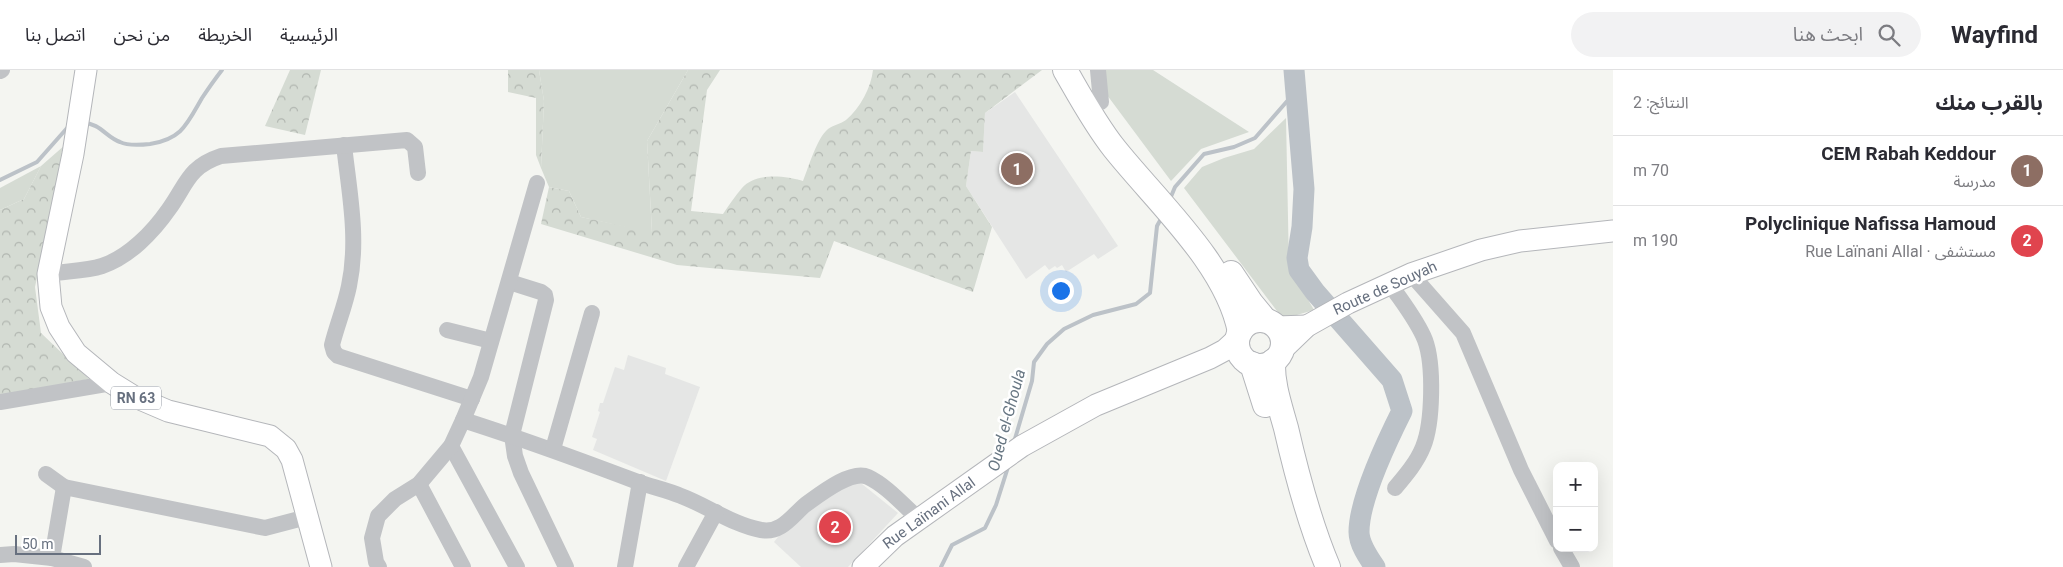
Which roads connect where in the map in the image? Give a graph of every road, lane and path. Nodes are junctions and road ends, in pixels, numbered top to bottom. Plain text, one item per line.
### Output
1 (86, 70) edge
2 (1065, 70) edge
3 (1082, 70) edge
4 (1098, 70) edge
5 (1101, 102) junction
6 (344, 145) junction
7 (418, 173) dead end
8 (537, 183) dead end
9 (1156, 187) junction
10 (1185, 221) junction
11 (1613, 231) edge
12 (48, 274) junction
13 (1411, 274) junction
14 (509, 282) junction
15 (1390, 284) junction
16 (592, 313) dead end
17 (1271, 324) junction
18 (1307, 326) junction
19 (448, 330) dead end
20 (1239, 335) junction
21 (491, 341) junction
22 (1210, 358) junction
23 (1263, 359) junction
24 (112, 383) junction
25 (472, 399) junction
26 (0, 402) edge
27 (464, 420) junction
28 (512, 435) junction
29 (451, 446) junction
30 (553, 449) junction
31 (46, 474) dead end
32 (640, 482) junction
33 (419, 484) junction
34 (64, 487) junction
35 (1395, 488) dead end
36 (716, 512) junction
37 (307, 517) junction
38 (918, 518) junction
39 (1553, 533) edge
40 (1563, 552) edge
41 (0, 555) edge
42 (52, 558) junction
43 (0, 559) edge
44 (10, 567) edge
45 (84, 567) edge
46 (321, 567) edge
47 (379, 567) edge
48 (463, 567) edge
49 (516, 567) edge
50 (566, 567) edge
51 (625, 567) edge
52 (686, 567) edge
53 (863, 567) edge
54 (1312, 567) edge
55 (1328, 567) edge
56 (1572, 567) edge

1 - 12 main road, RN 63
2 - 9 highway
3 - 5 highway
4 - 5 street
5 - 9 highway
6 - 7 street
6 - 12 street
6 - 25 street
8 - 14 street
9 - 10 highway
10 - 17 highway
10 - 20 highway
11 - 13 main road, Route de Souyah
12 - 24 main road, RN 63
13 - 15 main road, Route de Souyah
13 - 39 street
14 - 21 street
14 - 28 street
15 - 18 main road, Route de Souyah
15 - 35 street
16 - 30 street
17 - 18 main road, Route de Souyah
17 - 20 highway
17 - 23 highway
18 - 23 main road, Route de Souyah
19 - 21 street
20 - 22 main road
20 - 23 highway
21 - 25 street
22 - 23 main road
22 - 38 main road, Rue Laïnani Allal
23 - 54 highway
23 - 55 highway
24 - 26 street
24 - 37 main road, RN 63
25 - 27 street
27 - 28 street
27 - 29 street
28 - 30 street
28 - 50 street
29 - 33 street
29 - 49 street
30 - 32 street
31 - 34 street
32 - 36 street
32 - 51 street
33 - 47 street
33 - 48 street
34 - 37 street
34 - 42 street
36 - 38 street
36 - 52 street
37 - 46 main road, RN 63
38 - 53 main road, Rue Laïnani Allal
40 - 56 street
41 - 42 street
42 - 45 street
43 - 44 street

